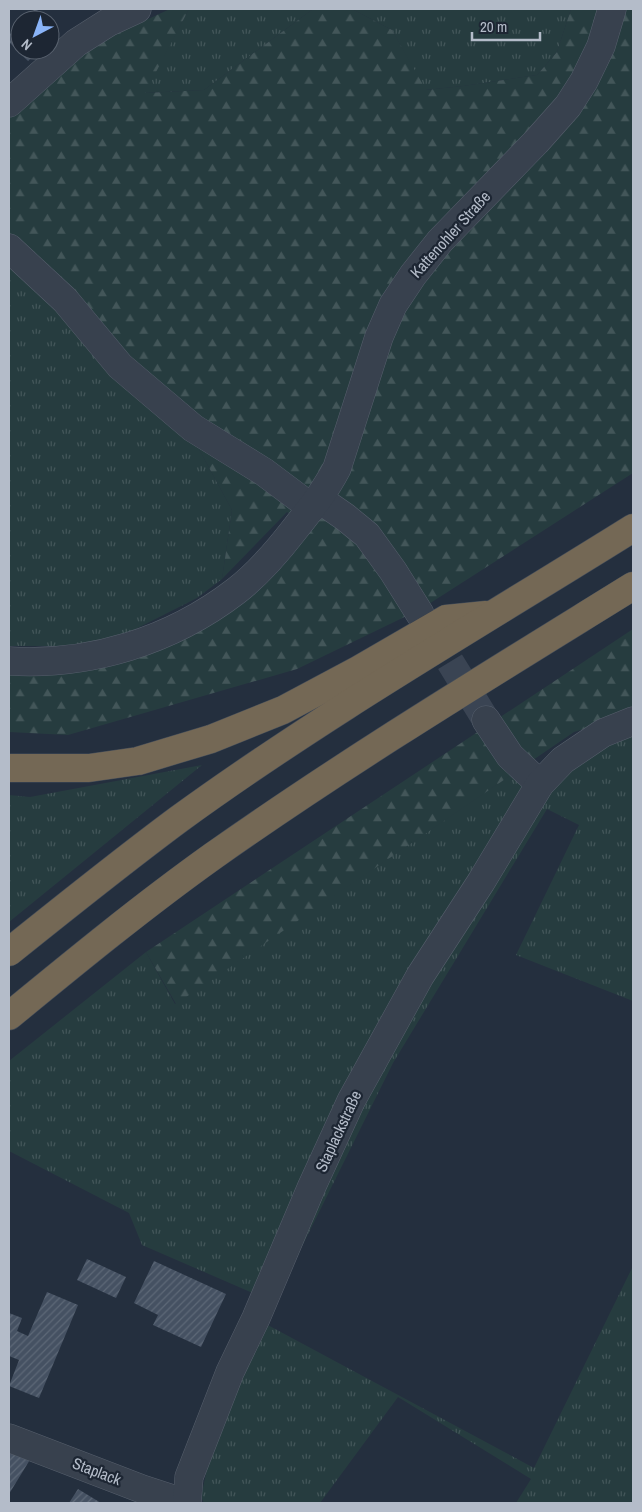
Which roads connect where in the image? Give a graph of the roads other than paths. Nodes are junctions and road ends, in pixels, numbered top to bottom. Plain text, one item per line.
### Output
1 (137, 9) edge
2 (612, 9) edge
3 (9, 103) edge
4 (9, 248) edge
5 (315, 504) junction
6 (633, 528) edge
7 (633, 586) edge
8 (420, 614) tunnel mouth
9 (495, 614) junction
10 (9, 661) edge
11 (486, 720) tunnel mouth
12 (633, 720) edge
13 (9, 768) edge
14 (540, 784) junction
15 (9, 952) edge
16 (9, 1016) edge
17 (9, 1438) edge
18 (186, 1503) edge

1 - 3 street
2 - 5 street, Kattenohler Straße
4 - 5 street
5 - 8 street
5 - 10 street, Kattenohler Straße
6 - 9 highway
7 - 16 highway
9 - 13 highway
9 - 15 highway
11 - 14 street
12 - 14 street, Staplackstraße
14 - 18 street, Staplackstraße
17 - 18 street, Staplack

